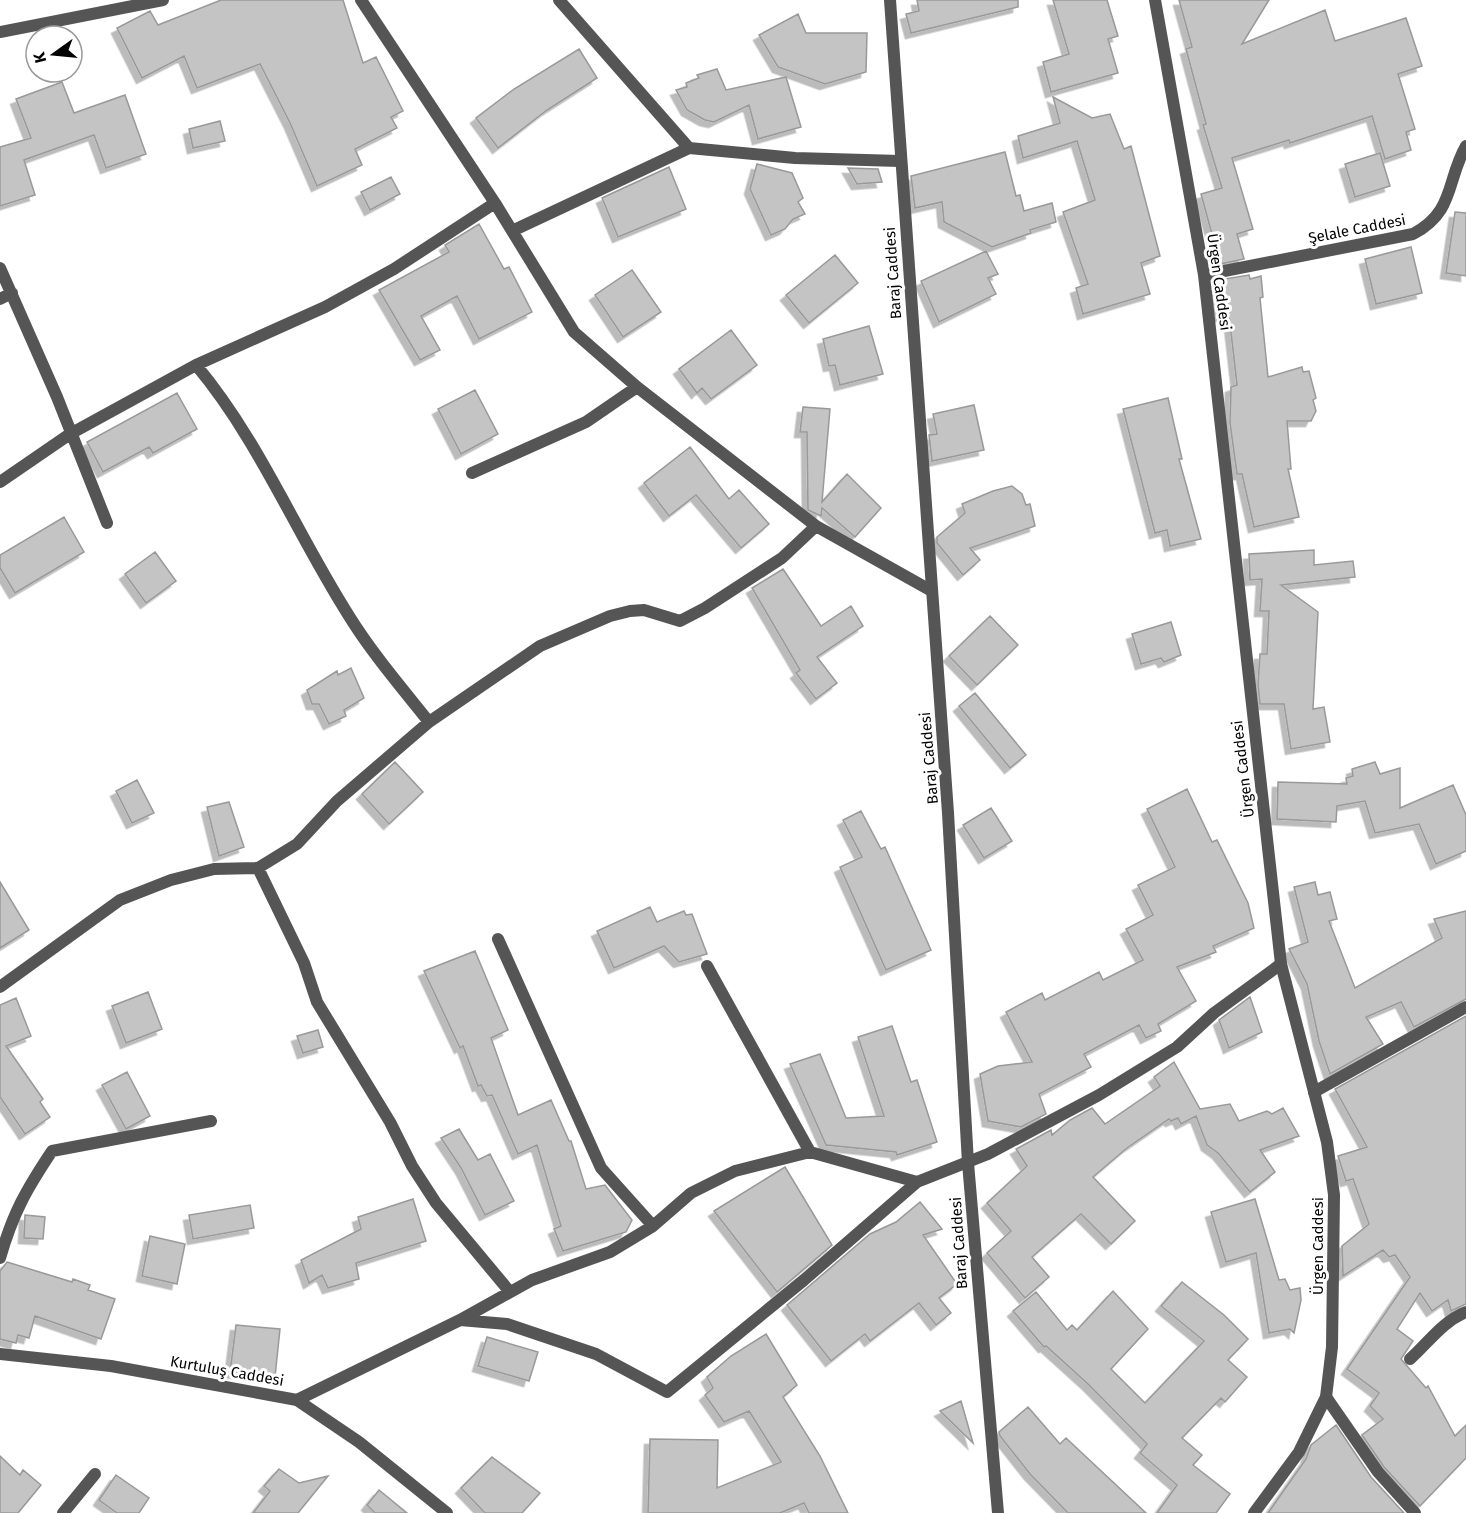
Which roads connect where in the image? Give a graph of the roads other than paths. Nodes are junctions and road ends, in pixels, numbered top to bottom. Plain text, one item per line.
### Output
1 (163, 0) edge
2 (361, 0) edge
3 (559, 0) edge
4 (890, 0) edge
5 (1155, 0) edge
6 (0, 32) edge
7 (1466, 146) edge
8 (689, 148) junction
9 (900, 161) junction
10 (495, 203) junction
11 (512, 231) junction
12 (0, 268) edge
13 (1204, 275) junction
14 (12, 293) junction
15 (0, 299) edge
16 (196, 365) junction
17 (637, 387) junction
18 (70, 434) junction
19 (472, 473) dead end
20 (0, 482) edge
21 (107, 523) dead end
22 (816, 525) junction
23 (930, 590) junction
24 (429, 722) junction
25 (258, 868) junction
26 (498, 939) dead end
27 (1281, 964) junction
28 (707, 966) dead end
29 (0, 987) edge
30 (1466, 1007) edge
31 (1314, 1092) junction
32 (211, 1122) dead end
33 (810, 1152) junction
34 (968, 1162) junction
35 (917, 1182) junction
36 (653, 1226) junction
37 (0, 1258) edge
38 (510, 1292) junction
39 (1466, 1312) edge
40 (460, 1320) junction
41 (0, 1354) edge
42 (1410, 1359) dead end
43 (1326, 1397) junction
44 (297, 1400) junction
45 (95, 1474) dead end
46 (63, 1513) edge
47 (447, 1513) edge
48 (998, 1513) edge
49 (1254, 1513) edge
50 (1415, 1513) edge

1 - 6 street
2 - 10 street
3 - 8 street
4 - 9 street, Baraj Caddesi
5 - 13 street, Ürgen Caddesi
7 - 13 street, Şelale Caddesi
8 - 9 street
8 - 11 street
9 - 23 street, Baraj Caddesi
10 - 11 street
10 - 16 street
11 - 17 street
12 - 14 street
13 - 27 street, Ürgen Caddesi
14 - 15 street
14 - 18 street
16 - 18 street
16 - 24 street
17 - 19 street
17 - 22 street
18 - 20 street
18 - 21 street
22 - 23 street
22 - 24 street
23 - 34 street, Baraj Caddesi
24 - 25 street
25 - 29 street
25 - 38 street
26 - 36 street
27 - 31 street, Ürgen Caddesi
27 - 34 street
28 - 33 street
30 - 31 street
31 - 43 street, Ürgen Caddesi
32 - 37 street
33 - 35 street
33 - 36 street
34 - 35 street
34 - 48 street, Baraj Caddesi
35 - 40 street
36 - 38 street
38 - 40 street
39 - 42 street
40 - 44 street
41 - 44 street, Kurtuluş Caddesi
43 - 49 street, Ürgen Caddesi
43 - 50 street
44 - 47 street, Kurtuluş Caddesi
45 - 46 street

